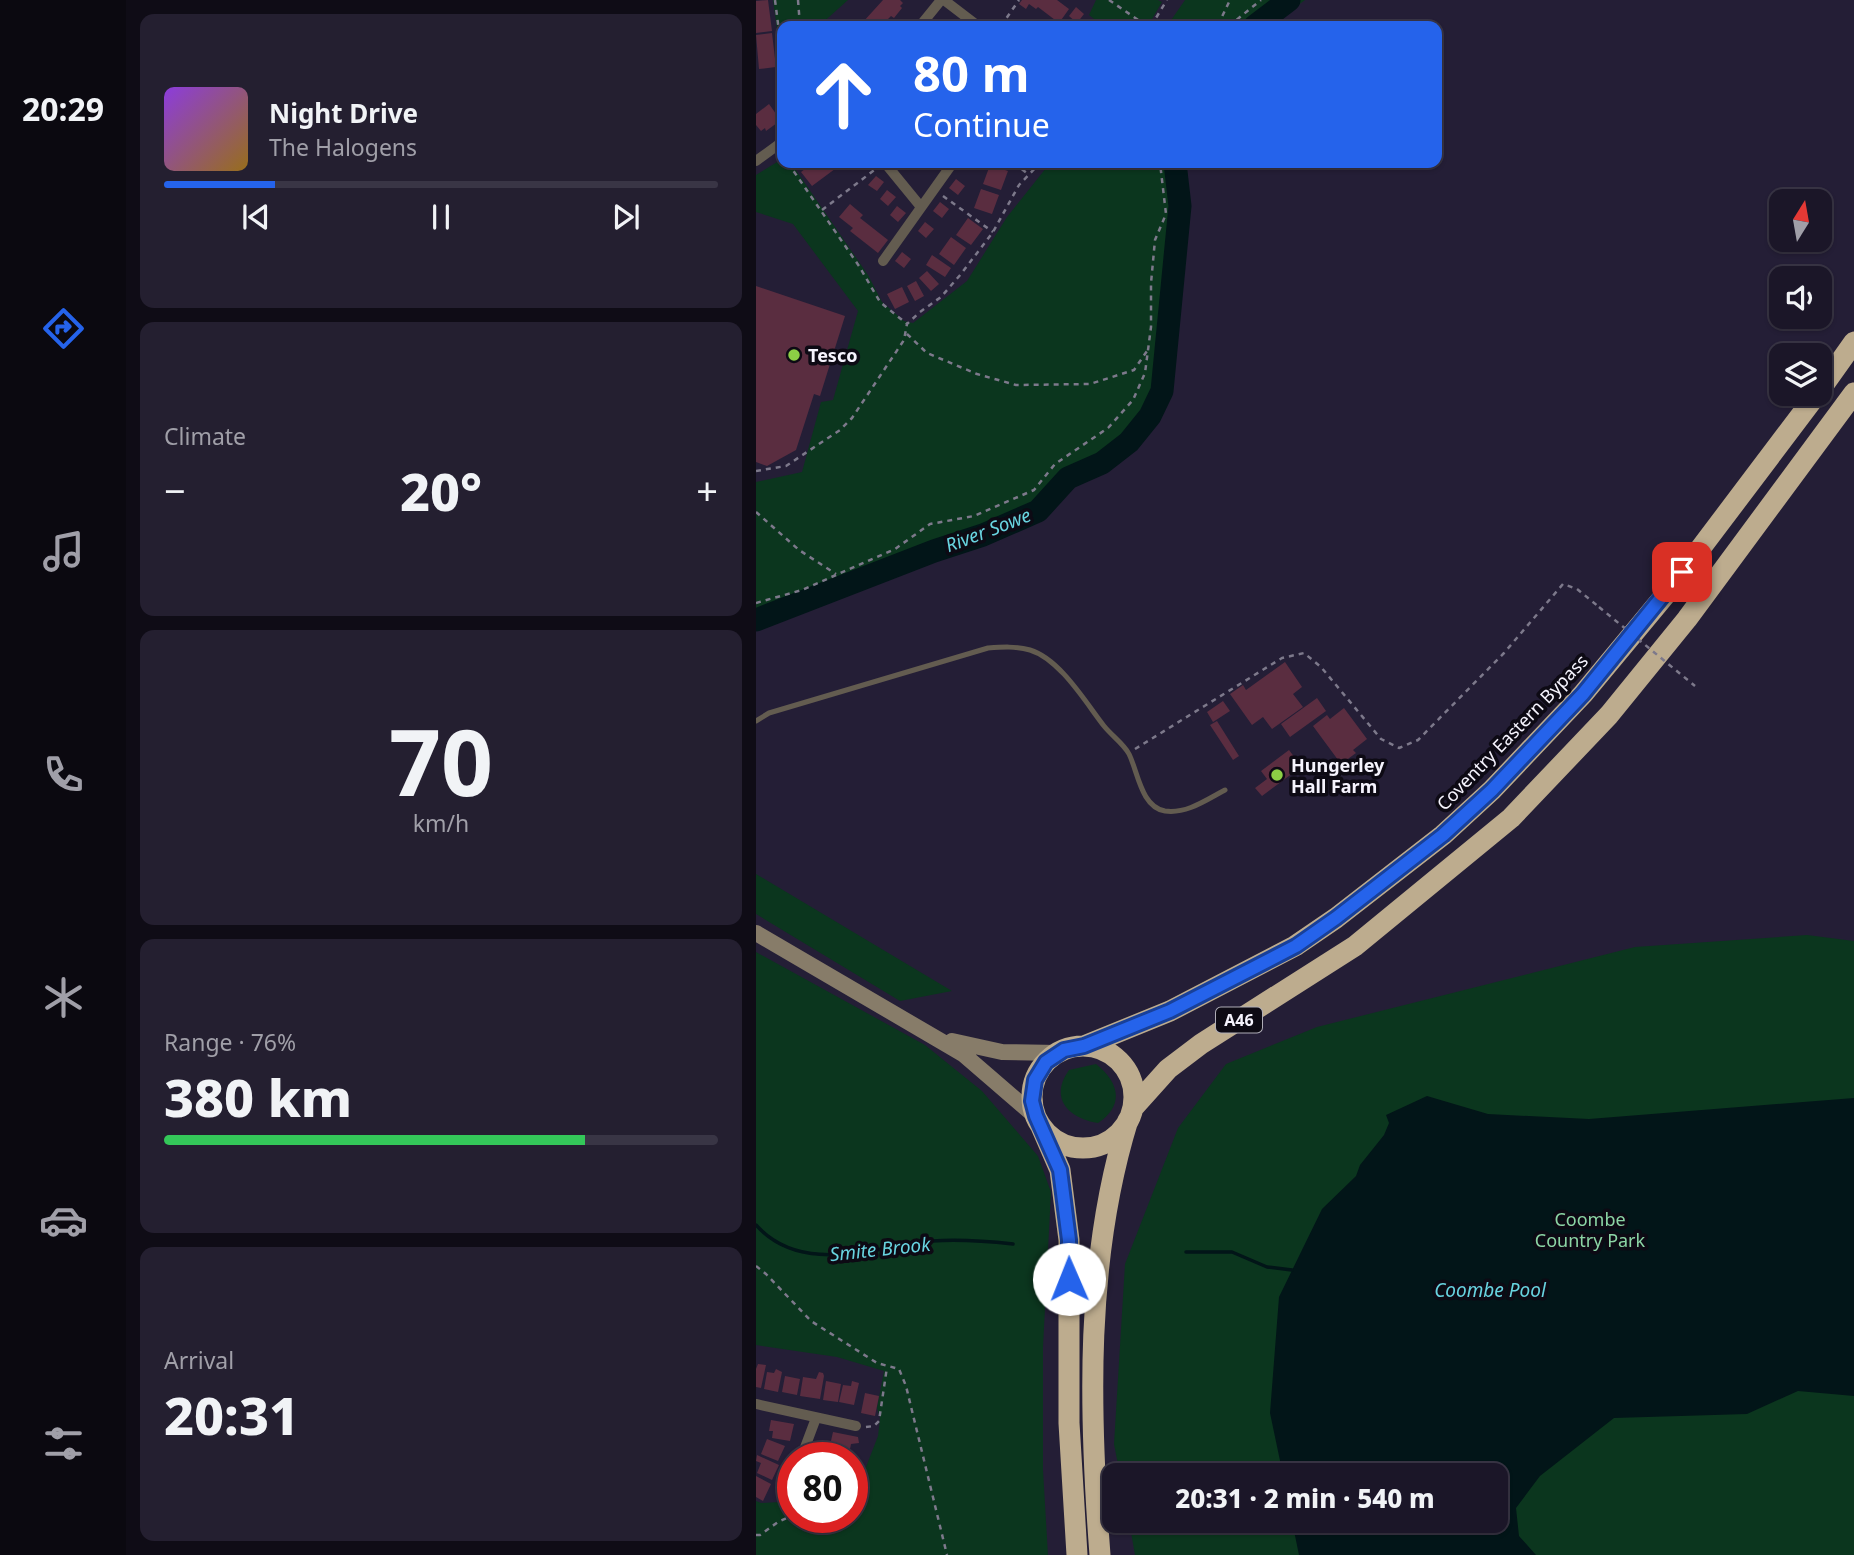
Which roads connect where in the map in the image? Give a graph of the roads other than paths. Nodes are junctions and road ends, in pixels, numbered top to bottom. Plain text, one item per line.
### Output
1 (942, 0) edge
2 (924, 21) edge
3 (971, 21) edge
4 (777, 146) edge
5 (756, 161) edge
6 (887, 168) edge
7 (949, 168) edge
8 (920, 207) junction
9 (883, 261) dead end
10 (1854, 342) edge
11 (1832, 373) edge
12 (1854, 393) edge
13 (1808, 406) edge
14 (756, 721) edge
15 (1225, 790) dead end
16 (756, 933) edge
17 (933, 1035) junction
18 (1084, 1046) junction
19 (1058, 1053) junction
20 (1130, 1114) junction
21 (1038, 1120) junction
22 (756, 1404) edge
23 (816, 1418) junction
24 (856, 1426) road end
25 (807, 1442) edge
26 (1077, 1555) edge
27 (1100, 1555) edge

1 - 2 street
1 - 3 street
4 - 5 street
6 - 8 street
7 - 8 street
8 - 9 street
10 - 11 highway, Coventry Eastern Bypass / A46
12 - 20 highway, A46
13 - 18 highway, Coventry Eastern Bypass / A46
14 - 15 lane
16 - 17 main road
17 - 19 main road
17 - 21 main road
18 - 19 highway
18 - 20 highway
19 - 21 highway
20 - 21 highway
20 - 27 highway, A46
21 - 26 highway
22 - 23 street
23 - 24 street
23 - 25 street

